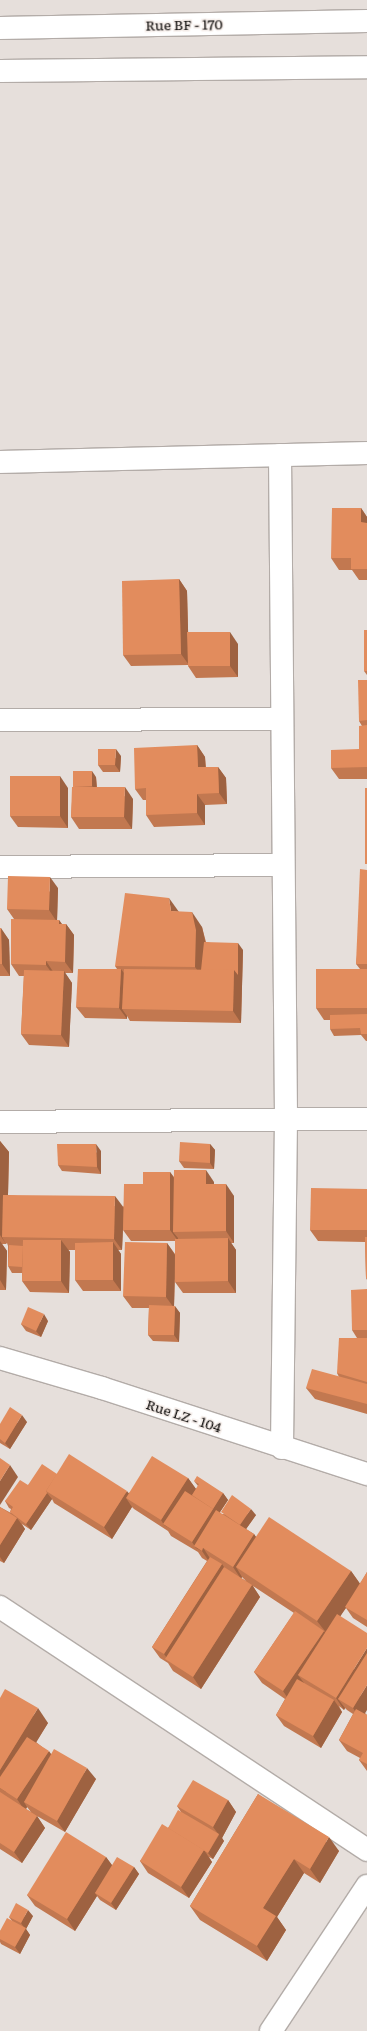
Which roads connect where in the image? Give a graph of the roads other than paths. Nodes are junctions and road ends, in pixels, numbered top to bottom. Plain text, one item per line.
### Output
1 (367, 21) edge
2 (0, 28) edge
3 (367, 67) edge
4 (0, 71) edge
5 (367, 453) edge
6 (280, 455) junction
7 (0, 462) edge
8 (281, 719) junction
9 (0, 720) edge
10 (282, 865) junction
11 (0, 867) edge
12 (367, 1119) edge
13 (286, 1120) junction
14 (0, 1122) edge
15 (0, 1358) edge
16 (282, 1448) junction
17 (367, 1474) edge
18 (0, 1607) edge
19 (367, 1850) edge
20 (367, 1886) edge
21 (271, 2031) edge

1 - 2 street, Rue BF - 170
3 - 4 street
5 - 6 street
6 - 7 street
6 - 8 street
8 - 9 street
8 - 10 street
10 - 11 street
10 - 13 street
12 - 13 street
13 - 14 street
13 - 16 street
15 - 16 street, Rue LZ - 104
16 - 17 street, Rue LZ - 104
18 - 19 street
20 - 21 street

